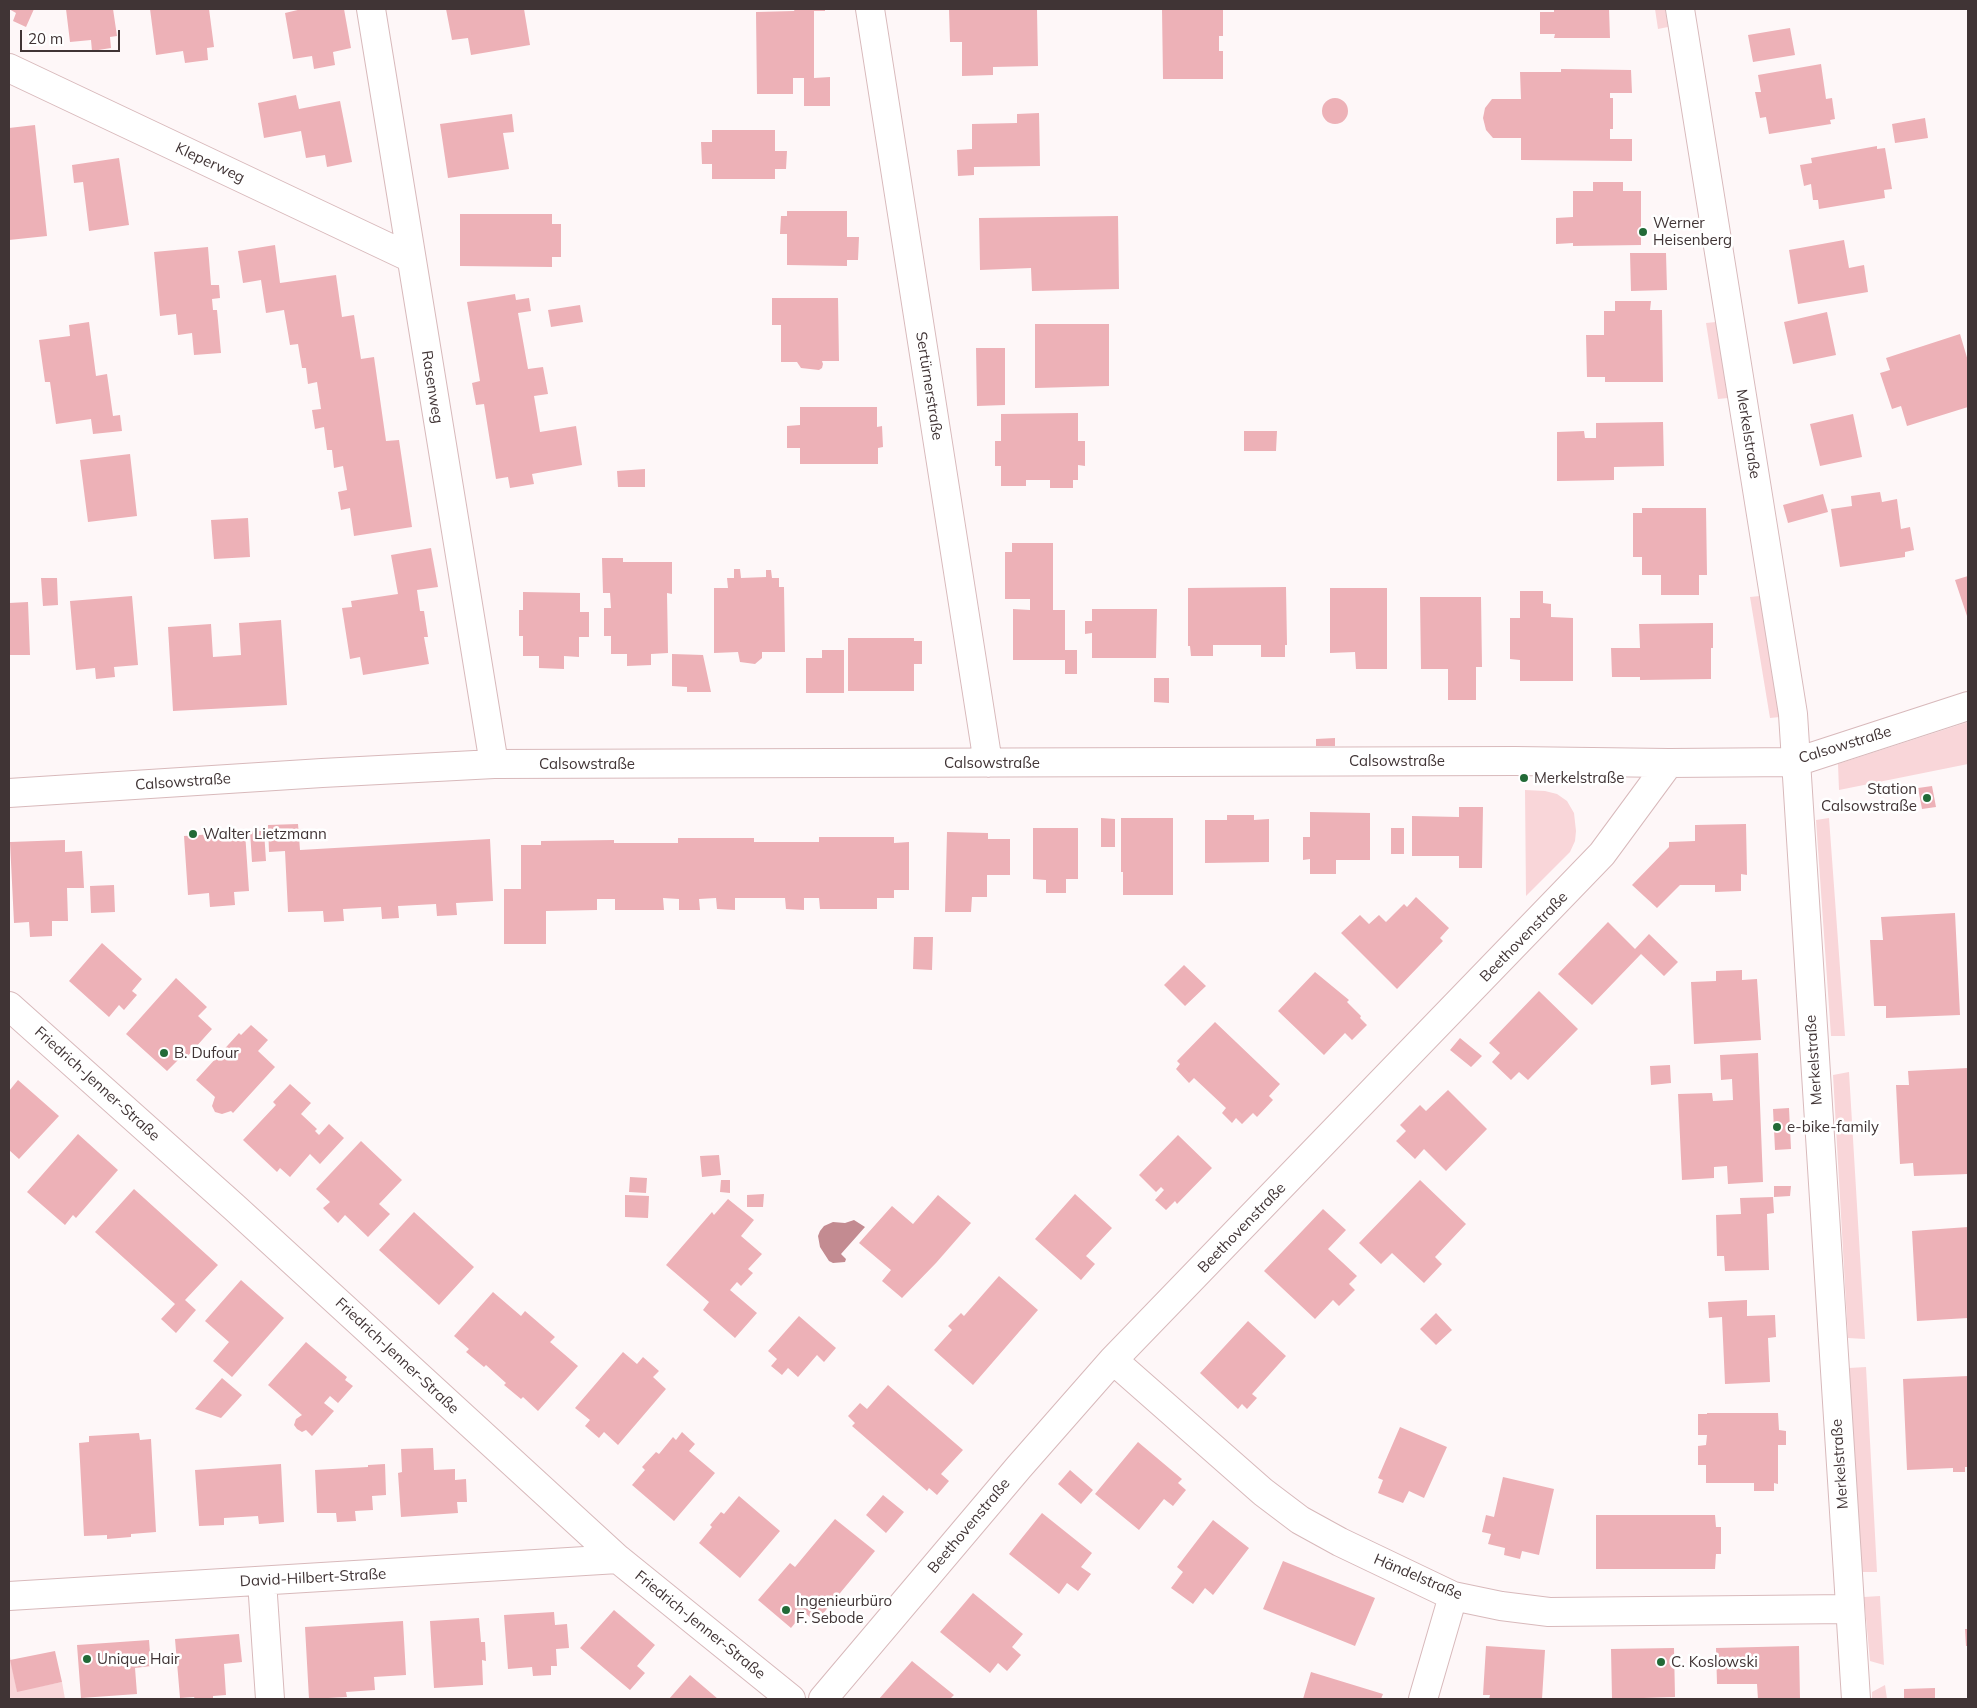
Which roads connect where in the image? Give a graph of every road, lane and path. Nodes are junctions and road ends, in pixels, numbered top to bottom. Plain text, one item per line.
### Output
1 (371, 9) edge
2 (870, 9) edge
3 (1680, 9) edge
4 (9, 68) edge
5 (411, 258) junction
6 (1968, 706) edge
7 (988, 762) junction
8 (1796, 762) junction
9 (1669, 763) junction
10 (494, 764) junction
11 (9, 793) edge
12 (9, 1006) edge
13 (1113, 1360) junction
14 (618, 1559) junction
15 (262, 1581) junction
16 (9, 1596) edge
17 (1453, 1596) junction
18 (1848, 1609) junction
19 (270, 1699) edge
20 (792, 1699) edge
21 (822, 1699) edge
22 (1423, 1699) edge
23 (1856, 1699) edge

1 - 5 street, Rasenweg
2 - 7 street, Sertürnerstraße
3 - 8 street, Merkelstraße
4 - 5 street, Kleperweg
5 - 10 street, Rasenweg
6 - 8 street, Calsowstraße
7 - 9 street, Calsowstraße
7 - 10 street, Calsowstraße
8 - 9 street, Calsowstraße
8 - 18 street, Merkelstraße
9 - 13 street, Beethovenstraße
10 - 11 street, Calsowstraße
12 - 14 street, Friedrich-Jenner-Straße
13 - 17 street, Händelstraße
13 - 21 street, Beethovenstraße
14 - 15 street, David-Hilbert-Straße
14 - 20 street, Friedrich-Jenner-Straße
15 - 16 street, David-Hilbert-Straße
15 - 19 street
17 - 18 street, Händelstraße
17 - 22 street
18 - 23 street, Merkelstraße

